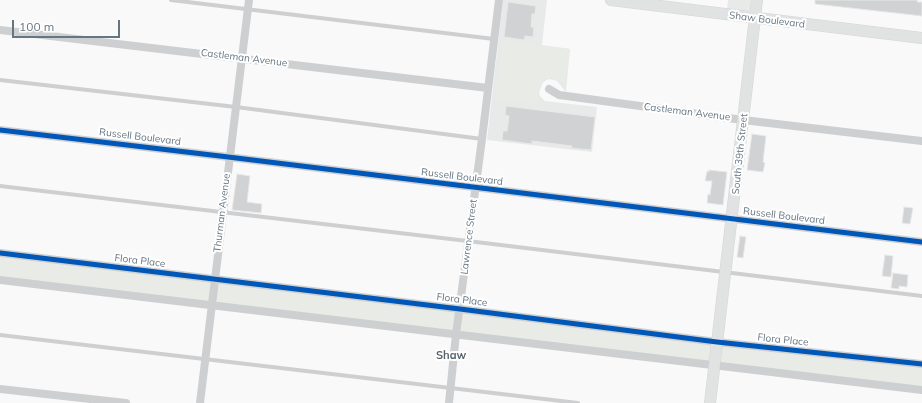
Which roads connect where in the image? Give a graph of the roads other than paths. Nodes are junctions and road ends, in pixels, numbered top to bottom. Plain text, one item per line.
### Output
1 (171, 0) edge
2 (249, 0) edge
3 (499, 0) edge
4 (612, 0) edge
5 (757, 0) edge
6 (248, 10) junction
7 (755, 18) junction
8 (0, 30) edge
9 (922, 38) edge
10 (494, 39) junction
11 (242, 58) junction
12 (0, 80) edge
13 (488, 88) junction
14 (549, 89) dead end
15 (236, 107) junction
16 (743, 120) junction
17 (0, 130) edge
18 (482, 139) junction
19 (922, 141) edge
20 (230, 157) junction
21 (0, 186) edge
22 (475, 188) junction
23 (223, 212) junction
24 (732, 218) junction
25 (469, 241) junction
26 (922, 242) edge
27 (0, 253) edge
28 (726, 273) junction
29 (214, 279) junction
30 (0, 280) edge
31 (922, 296) edge
32 (211, 305) junction
33 (460, 309) junction
34 (456, 334) junction
35 (0, 335) edge
36 (717, 342) junction
37 (205, 358) junction
38 (922, 364) edge
39 (714, 365) junction
40 (450, 387) junction
41 (0, 389) edge
42 (922, 390) edge
43 (126, 403) edge
44 (200, 403) edge
45 (449, 403) edge
46 (578, 403) edge
47 (710, 403) edge

1 - 6 lane
2 - 6 street, Thurman Avenue
3 - 10 street, Lawrence Street
4 - 7 street, Shaw Boulevard
5 - 7 street, South 39th Street
6 - 10 lane
6 - 11 street, Thurman Avenue
7 - 9 street, Shaw Boulevard
7 - 16 street, South 39th Street
8 - 11 street, Castleman Avenue
10 - 13 street, Lawrence Street
11 - 13 street, Castleman Avenue
11 - 15 street, Thurman Avenue
12 - 15 lane
13 - 18 street, Lawrence Street
14 - 16 street, Castleman Avenue
15 - 18 lane
15 - 20 street, Thurman Avenue
16 - 19 street, Castleman Avenue
16 - 24 street, South 39th Street
17 - 20 street, Russell Boulevard
18 - 22 street, Lawrence Street
20 - 22 street, Russell Boulevard
20 - 23 street, Thurman Avenue
21 - 23 lane
22 - 24 street, Russell Boulevard
22 - 25 street, Lawrence Street
23 - 25 lane
23 - 29 street, Thurman Avenue
24 - 26 street, Russell Boulevard
24 - 28 street, South 39th Street
25 - 28 lane
25 - 33 street, Lawrence Street
27 - 29 street, Flora Place
28 - 31 lane
28 - 36 street, South 39th Street
29 - 32 street, Thurman Avenue
29 - 33 street, Flora Place
30 - 32 street
32 - 34 street
32 - 37 street, Thurman Avenue
33 - 34 street, Lawrence Street
33 - 36 street, Flora Place
34 - 39 street
34 - 40 street, Lawrence Street
35 - 37 lane
36 - 38 street, Flora Place
36 - 39 street, South 39th Street
37 - 40 lane
37 - 44 street, Thurman Avenue
39 - 42 street
39 - 47 street, South 39th Street
40 - 45 street, Lawrence Street
40 - 46 lane
41 - 43 street

